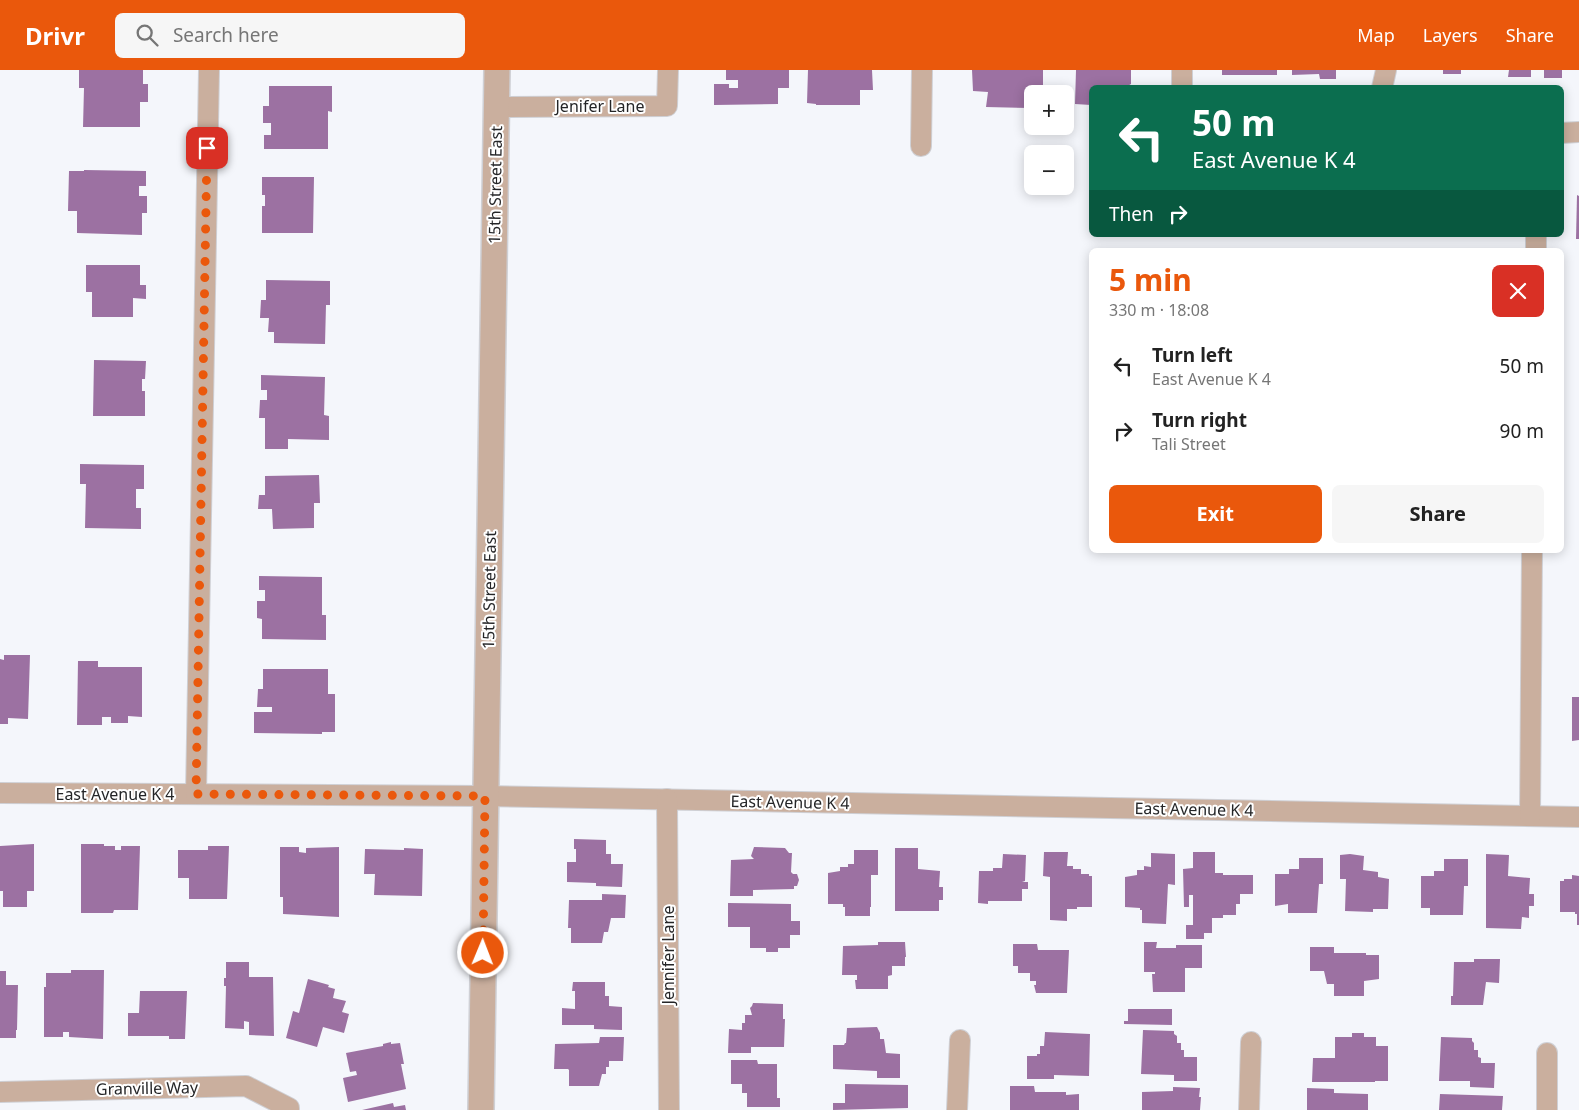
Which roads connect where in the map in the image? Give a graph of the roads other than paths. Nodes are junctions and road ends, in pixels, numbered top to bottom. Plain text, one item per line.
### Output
1 (209, 70) edge
2 (497, 70) edge
3 (668, 70) edge
4 (922, 70) edge
5 (1182, 70) edge
6 (1386, 70) edge
7 (1182, 85) edge
8 (1383, 85) edge
9 (497, 107) junction
10 (1564, 132) edge
11 (1579, 132) edge
12 (921, 146) dead end
13 (1532, 553) edge
14 (0, 793) edge
15 (196, 794) junction
16 (485, 796) junction
17 (667, 799) junction
18 (1530, 816) junction
19 (1579, 817) edge
20 (960, 1040) dead end
21 (1251, 1042) dead end
22 (1548, 1054) dead end
23 (0, 1092) edge
24 (289, 1109) edge
25 (481, 1110) edge
26 (669, 1110) edge
27 (957, 1110) edge
28 (1249, 1110) edge
29 (1547, 1110) edge

1 - 15 street
2 - 9 street, 15th Street East
3 - 9 street, Jenifer Lane
4 - 12 street
5 - 7 street
6 - 8 street
9 - 16 street, 15th Street East
10 - 11 street
13 - 18 street
14 - 15 street, East Avenue K 4
15 - 16 street, East Avenue K 4
16 - 17 street, East Avenue K 4
16 - 25 street, 15th Street East
17 - 18 street, East Avenue K 4
17 - 26 street, Jennifer Lane
18 - 19 street, East Avenue K 4
20 - 27 street
21 - 28 street
22 - 29 street
23 - 24 street, Granville Way

